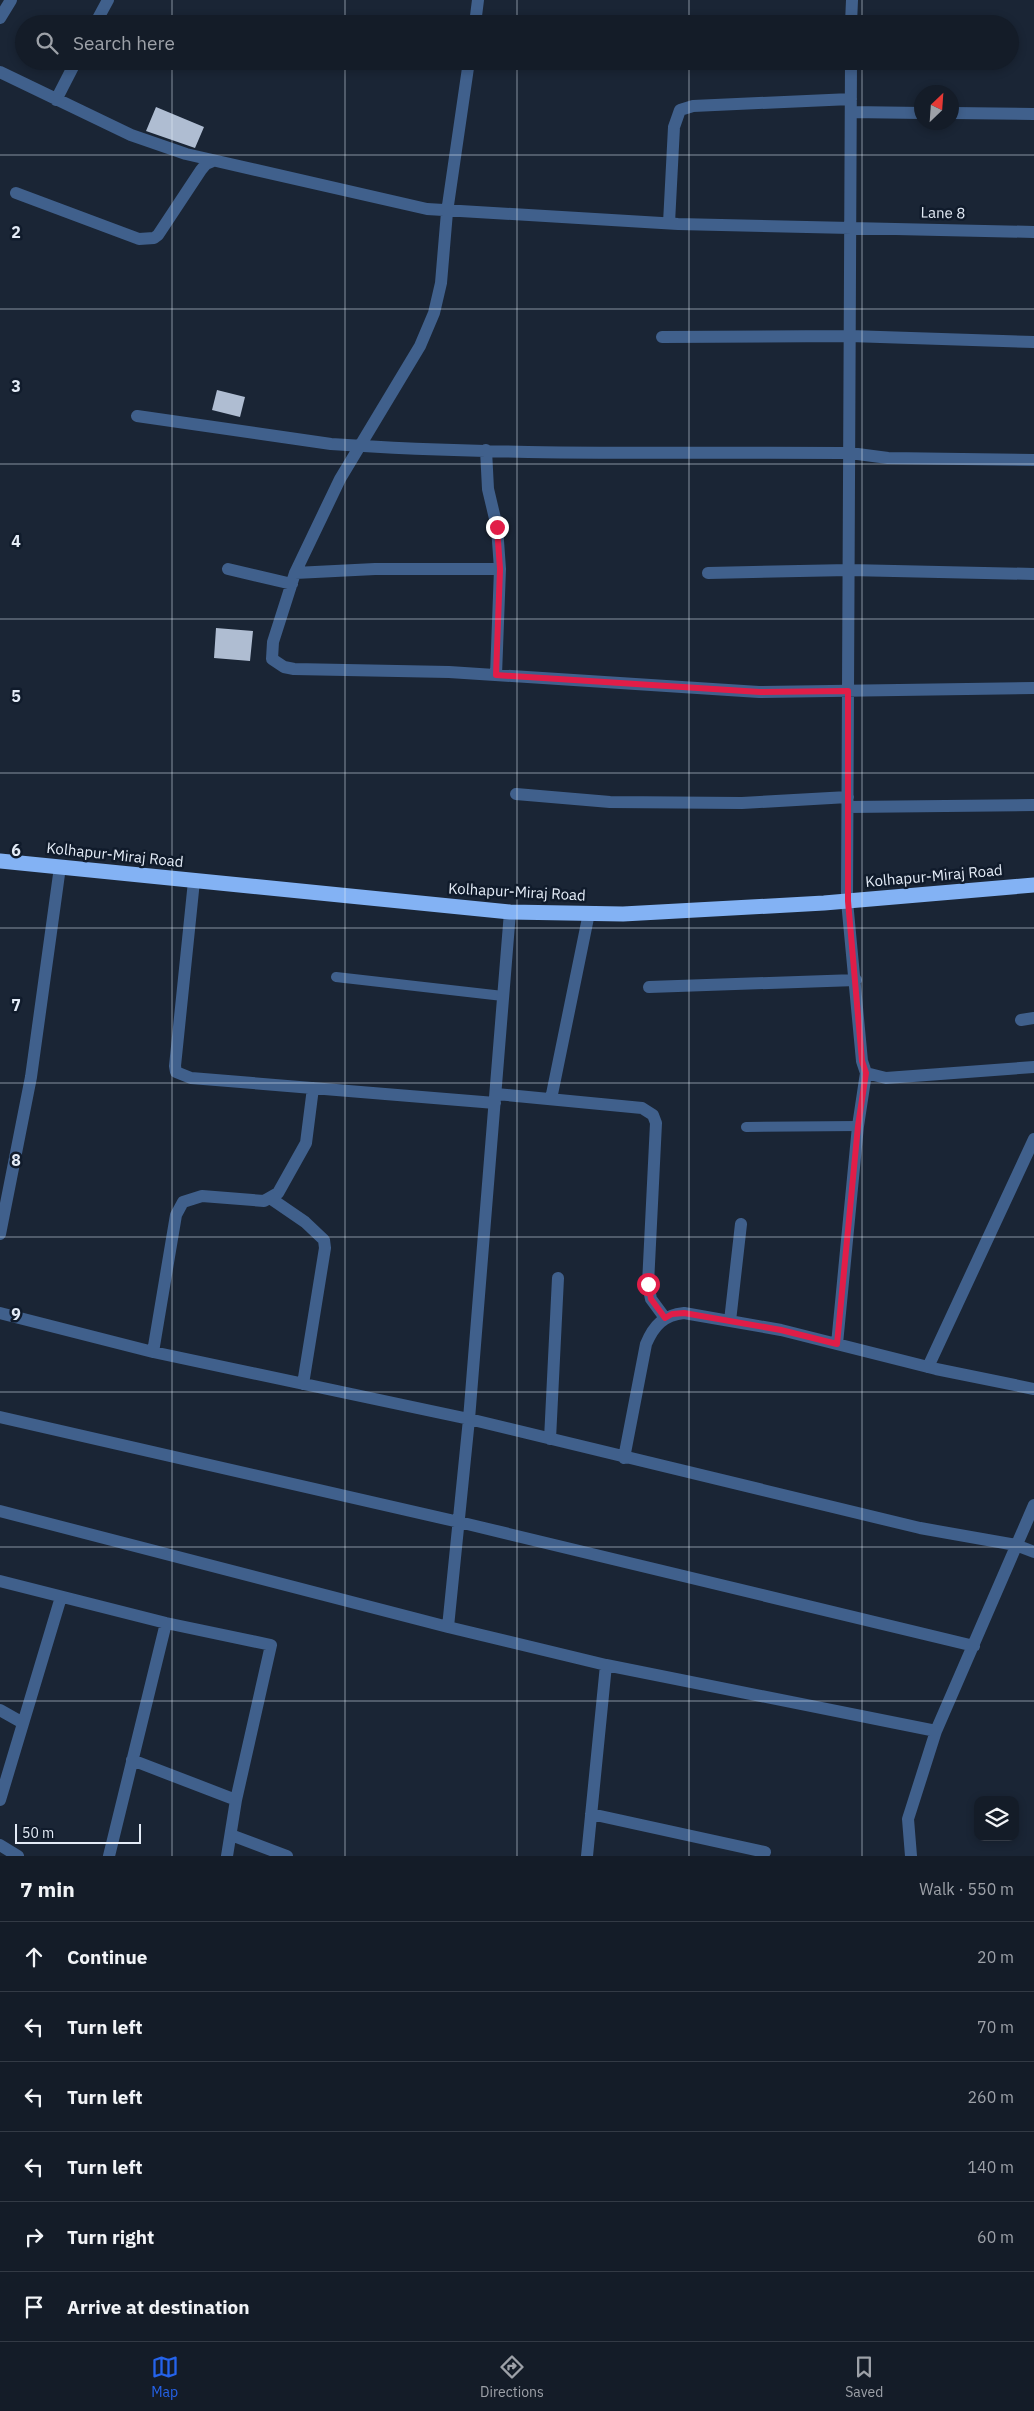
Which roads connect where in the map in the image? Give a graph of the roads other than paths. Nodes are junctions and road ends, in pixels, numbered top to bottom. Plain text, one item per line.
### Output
1 (11, 0) edge
2 (108, 0) edge
3 (478, 0) edge
4 (852, 0) edge
5 (100, 15) edge
6 (476, 15) edge
7 (852, 15) edge
8 (0, 18) edge
9 (71, 70) edge
10 (468, 70) edge
11 (851, 70) edge
12 (0, 72) edge
13 (851, 99) junction
14 (56, 100) junction
15 (851, 112) junction
16 (914, 113) edge
17 (959, 113) edge
18 (1034, 114) edge
19 (213, 161) junction
20 (16, 193) dead end
21 (447, 212) junction
22 (669, 224) junction
23 (850, 227) junction
24 (1034, 232) edge
25 (850, 336) junction
26 (662, 337) dead end
27 (1034, 342) edge
28 (137, 416) dead end
29 (360, 446) junction
30 (486, 450) junction
31 (850, 453) junction
32 (1034, 460) edge
33 (228, 569) dead end
34 (500, 569) junction
35 (849, 570) junction
36 (708, 573) dead end
37 (1034, 574) edge
38 (294, 578) junction
39 (496, 675) junction
40 (1034, 688) edge
41 (848, 691) junction
42 (516, 794) dead end
43 (848, 802) junction
44 (1034, 805) edge
45 (0, 861) edge
46 (60, 867) junction
47 (194, 881) junction
48 (1034, 885) edge
49 (848, 901) junction
50 (510, 912) junction
51 (589, 913) junction
52 (336, 977) dead end
53 (856, 980) junction
54 (649, 987) dead end
55 (503, 996) junction
56 (1034, 1018) edge
57 (1021, 1020) dead end
58 (1034, 1067) edge
59 (866, 1073) junction
60 (313, 1088) junction
61 (495, 1098) junction
62 (551, 1100) junction
63 (858, 1126) junction
64 (746, 1128) dead end
65 (1034, 1139) edge
66 (270, 1198) junction
67 (741, 1224) dead end
68 (0, 1234) edge
69 (558, 1278) dead end
70 (0, 1313) edge
71 (665, 1318) junction
72 (730, 1321) junction
73 (837, 1344) junction
74 (153, 1352) junction
75 (928, 1367) junction
76 (303, 1384) junction
77 (1034, 1389) edge
78 (0, 1417) edge
79 (469, 1419) junction
80 (550, 1439) junction
81 (624, 1458) junction
82 (1034, 1505) edge
83 (0, 1511) edge
84 (459, 1522) junction
85 (1016, 1545) junction
86 (1034, 1552) edge
87 (0, 1581) edge
88 (61, 1597) junction
89 (166, 1623) junction
90 (448, 1627) junction
91 (974, 1646) junction
92 (606, 1665) junction
93 (0, 1710) edge
94 (24, 1723) junction
95 (936, 1731) junction
96 (132, 1760) junction
97 (0, 1800) edge
98 (236, 1800) junction
99 (591, 1814) junction
100 (231, 1835) junction
101 (0, 1845) edge
102 (765, 1852) dead end
103 (18, 1856) edge
104 (109, 1856) edge
105 (227, 1856) edge
106 (287, 1856) edge
107 (587, 1856) edge
108 (911, 1856) edge

1 - 8 street
2 - 5 street
3 - 6 street
4 - 7 street
9 - 14 street
10 - 21 street
11 - 13 street
12 - 14 street, Lane 8
13 - 15 street
13 - 22 street
14 - 19 street, Lane 8
15 - 16 street
15 - 23 street
17 - 18 street
19 - 20 street
19 - 21 street, Lane 8
21 - 22 street, Lane 8
21 - 29 street
22 - 23 street, Lane 8
23 - 24 street, Lane 8
23 - 25 street
25 - 26 street
25 - 27 street
25 - 31 street
28 - 29 street
29 - 30 street
29 - 38 street
30 - 31 street
30 - 34 street
31 - 32 street
31 - 35 street
33 - 38 street
34 - 38 street
34 - 39 street
35 - 36 street
35 - 37 street
35 - 41 street
38 - 39 street
39 - 41 street
40 - 41 street
41 - 43 street
42 - 43 street
43 - 44 street
43 - 49 street
45 - 46 highway, Kolhapur-Miraj Road
46 - 47 highway, Kolhapur-Miraj Road
46 - 68 street
47 - 50 highway, Kolhapur-Miraj Road
47 - 60 street
48 - 49 highway, Kolhapur-Miraj Road
49 - 51 highway, Kolhapur-Miraj Road
49 - 53 street
50 - 51 highway, Kolhapur-Miraj Road
50 - 55 street
51 - 62 street
52 - 55 lane
53 - 54 street
53 - 59 street
55 - 61 street
56 - 57 street
58 - 59 street
59 - 63 street
60 - 61 street
60 - 66 street
61 - 62 street
61 - 79 street
62 - 71 street
63 - 64 lane
63 - 73 street
65 - 75 street
66 - 74 street
66 - 76 street
67 - 72 street
69 - 80 street
70 - 74 street
71 - 72 street
71 - 81 street
72 - 73 street
73 - 75 street
74 - 76 street
75 - 77 street
76 - 79 street
78 - 84 street
79 - 80 street
79 - 84 street
80 - 81 street
81 - 85 street
82 - 85 street
83 - 90 street
84 - 90 street
84 - 91 street
85 - 86 street
85 - 91 street
87 - 88 street
88 - 89 street
88 - 94 street
89 - 96 street
89 - 98 street
90 - 92 street
91 - 95 street
92 - 95 street
92 - 99 street
93 - 94 street
94 - 97 street
95 - 108 street
96 - 98 street
96 - 104 street
98 - 100 street
99 - 102 street
99 - 107 street
100 - 105 street
100 - 106 street
101 - 103 street

